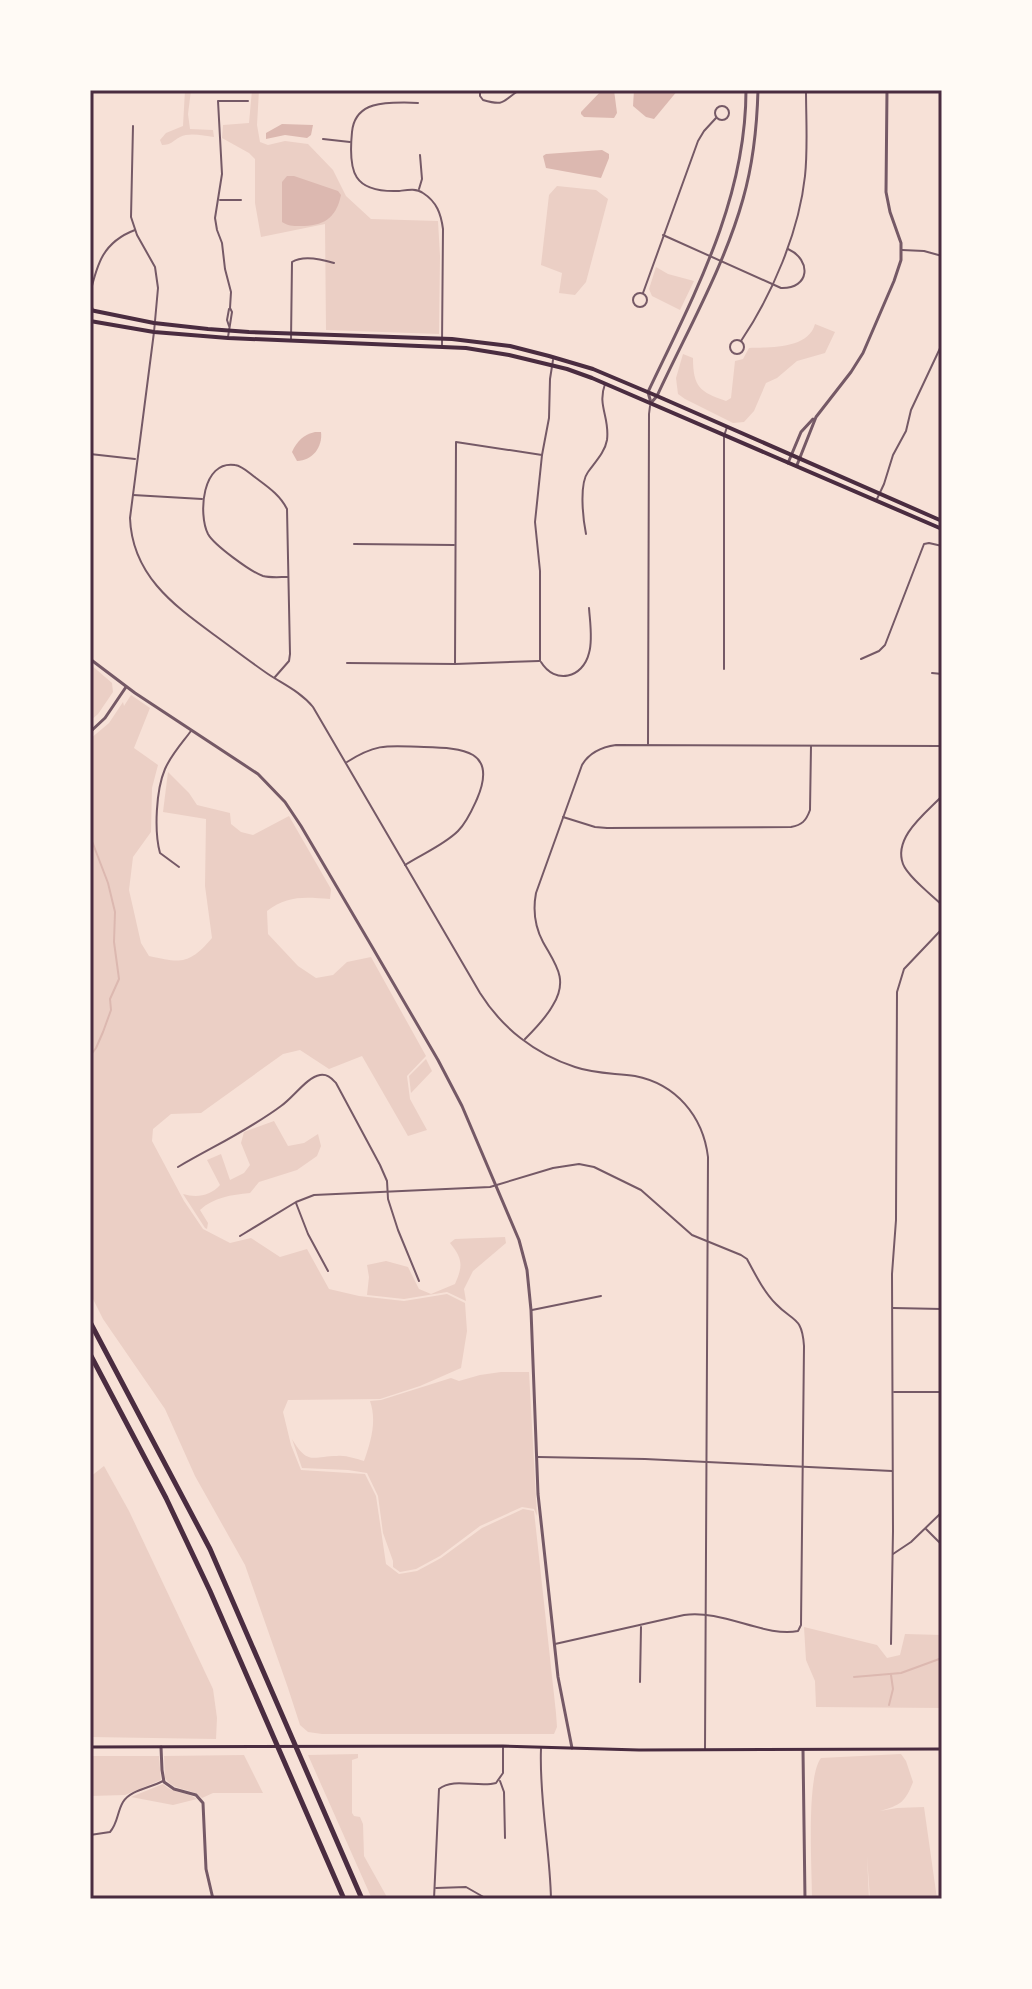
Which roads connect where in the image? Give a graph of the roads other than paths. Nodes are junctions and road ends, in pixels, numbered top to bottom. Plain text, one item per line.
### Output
1 (480, 90) edge
2 (520, 90) edge
3 (746, 90) edge
4 (758, 90) edge
5 (806, 90) edge
6 (887, 90) edge
7 (248, 101) dead end
8 (418, 103) dead end
9 (716, 118) dead end
10 (133, 126) dead end
11 (323, 139) dead end
12 (351, 143) junction
13 (420, 155) dead end
14 (419, 190) junction
15 (219, 200) junction
16 (241, 200) dead end
17 (135, 230) junction
18 (663, 235) junction
19 (787, 248) junction
20 (902, 250) junction
21 (942, 256) edge
22 (712, 257) junction
23 (721, 261) junction
24 (334, 263) dead end
25 (772, 284) junction
26 (643, 293) dead end
27 (90, 294) edge
28 (90, 301) edge
29 (92, 311) edge
30 (91, 321) edge
31 (154, 323) junction
32 (229, 328) junction
33 (154, 332) junction
34 (291, 333) junction
35 (332, 334) junction
36 (383, 336) junction
37 (228, 338) junction
38 (442, 338) junction
39 (291, 341) junction
40 (741, 341) dead end
41 (332, 342) junction
42 (382, 344) junction
43 (942, 344) edge
44 (442, 346) junction
45 (554, 357) junction
46 (552, 366) junction
47 (605, 383) junction
48 (648, 392) junction
49 (657, 396) junction
50 (651, 403) junction
51 (816, 417) junction
52 (727, 427) junction
53 (724, 436) junction
54 (90, 454) edge
55 (542, 455) junction
56 (791, 455) junction
57 (799, 458) junction
58 (136, 459) junction
59 (788, 463) junction
60 (796, 466) junction
61 (131, 495) junction
62 (879, 495) junction
63 (204, 499) junction
64 (875, 502) junction
65 (942, 521) edge
66 (942, 529) edge
67 (586, 534) dead end
68 (354, 544) dead end
69 (456, 545) junction
70 (942, 546) edge
71 (288, 577) junction
72 (589, 608) dead end
73 (90, 659) edge
74 (861, 659) dead end
75 (540, 661) junction
76 (347, 663) dead end
77 (455, 664) junction
78 (724, 669) dead end
79 (932, 673) dead end
80 (942, 674) edge
81 (275, 678) junction
82 (126, 687) junction
83 (191, 730) junction
84 (90, 732) edge
85 (648, 745) junction
86 (811, 745) junction
87 (942, 746) edge
88 (346, 763) junction
89 (942, 796) edge
90 (563, 817) junction
91 (405, 865) junction
92 (179, 867) dead end
93 (942, 905) edge
94 (942, 929) edge
95 (524, 1041) junction
96 (178, 1167) dead end
97 (497, 1186) junction
98 (387, 1192) junction
99 (296, 1202) junction
100 (240, 1236) dead end
101 (708, 1242) junction
102 (328, 1271) dead end
103 (419, 1281) dead end
104 (601, 1296) dead end
105 (892, 1308) junction
106 (942, 1309) edge
107 (531, 1310) junction
108 (90, 1322) edge
109 (90, 1354) edge
110 (892, 1392) junction
111 (942, 1392) edge
112 (535, 1457) junction
113 (706, 1463) junction
114 (802, 1467) junction
115 (893, 1471) junction
116 (942, 1512) edge
117 (926, 1528) junction
118 (942, 1545) edge
119 (893, 1554) junction
120 (705, 1614) junction
121 (641, 1625) junction
122 (554, 1644) junction
123 (891, 1644) dead end
124 (640, 1682) dead end
125 (503, 1746) junction
126 (90, 1747) edge
127 (161, 1747) junction
128 (541, 1747) junction
129 (572, 1748) junction
130 (942, 1749) edge
131 (705, 1750) junction
132 (803, 1750) junction
133 (499, 1780) junction
134 (164, 1781) junction
135 (90, 1835) edge
136 (505, 1838) dead end
137 (434, 1888) junction
138 (213, 1899) edge
139 (344, 1899) edge
140 (362, 1899) edge
141 (434, 1899) edge
142 (487, 1899) edge
143 (551, 1899) edge
144 (805, 1899) edge

1 - 2 street
3 - 22 street
4 - 23 street
5 - 19 street
6 - 20 street
7 - 15 street
8 - 12 street
9 - 18 street
10 - 17 street
11 - 12 street
12 - 14 street
13 - 14 street
14 - 38 street
15 - 16 street
15 - 32 street
17 - 27 street
17 - 31 street
18 - 22 street
18 - 26 street
19 - 25 street
19 - 25 street
20 - 21 street
20 - 51 street
22 - 23 street
22 - 48 street
23 - 25 street
23 - 49 street
24 - 34 street
25 - 40 street
28 - 29 street
29 - 30 main road
29 - 31 main road
30 - 33 main road
31 - 32 main road
31 - 33 street
32 - 34 main road
32 - 37 street
33 - 37 main road
33 - 58 street
34 - 35 main road
34 - 39 street
35 - 36 main road
35 - 41 main road
36 - 38 main road
36 - 42 main road
37 - 39 main road
38 - 44 street
38 - 45 main road
39 - 41 main road
41 - 42 main road
42 - 44 main road
43 - 62 street
44 - 46 main road
45 - 46 street
45 - 48 main road
46 - 47 main road
46 - 55 street
47 - 50 main road
47 - 67 street
48 - 49 main road
48 - 50 street
49 - 50 street
49 - 52 main road
50 - 53 main road
50 - 85 street
51 - 56 street
51 - 57 street
52 - 53 street
52 - 56 main road
53 - 59 main road
53 - 78 street
54 - 58 street
55 - 69 street
55 - 75 street
56 - 57 main road
56 - 59 street
57 - 60 street
57 - 62 main road
58 - 61 street
59 - 60 main road
60 - 64 main road
61 - 63 street
61 - 81 street
62 - 64 street
62 - 65 main road
63 - 71 street
63 - 71 street
64 - 66 main road
68 - 69 street
69 - 77 street
70 - 74 street
71 - 81 street
72 - 75 street
73 - 82 street
75 - 77 street
76 - 77 street
79 - 80 street
81 - 88 street
82 - 83 street
82 - 84 street
83 - 92 street
83 - 97 street
85 - 86 street
85 - 90 street
86 - 87 street
86 - 90 street
88 - 91 street
88 - 91 street
89 - 93 street
90 - 95 street
91 - 95 street
94 - 105 street
95 - 101 street
96 - 98 street
97 - 98 street
97 - 101 street
97 - 107 street
98 - 99 street
98 - 103 street
99 - 100 street
99 - 102 street
101 - 113 street
101 - 114 street
104 - 107 street
105 - 106 street
105 - 110 street
107 - 112 street
108 - 140 highway
109 - 139 highway
110 - 111 street
110 - 115 street
112 - 113 street
112 - 122 street
113 - 114 street
113 - 120 street
114 - 115 street
114 - 120 street
115 - 119 street
116 - 117 street
117 - 118 street
117 - 119 street
119 - 123 street
120 - 121 street
120 - 131 street
121 - 122 street
121 - 124 street
122 - 129 street
125 - 127 main road
125 - 128 main road
125 - 133 street
126 - 127 main road
127 - 134 street
128 - 129 main road
128 - 143 street
129 - 131 main road
130 - 132 main road
131 - 132 main road
132 - 144 street
133 - 136 street
133 - 137 street
134 - 135 street
134 - 138 street
137 - 141 street
137 - 142 street

